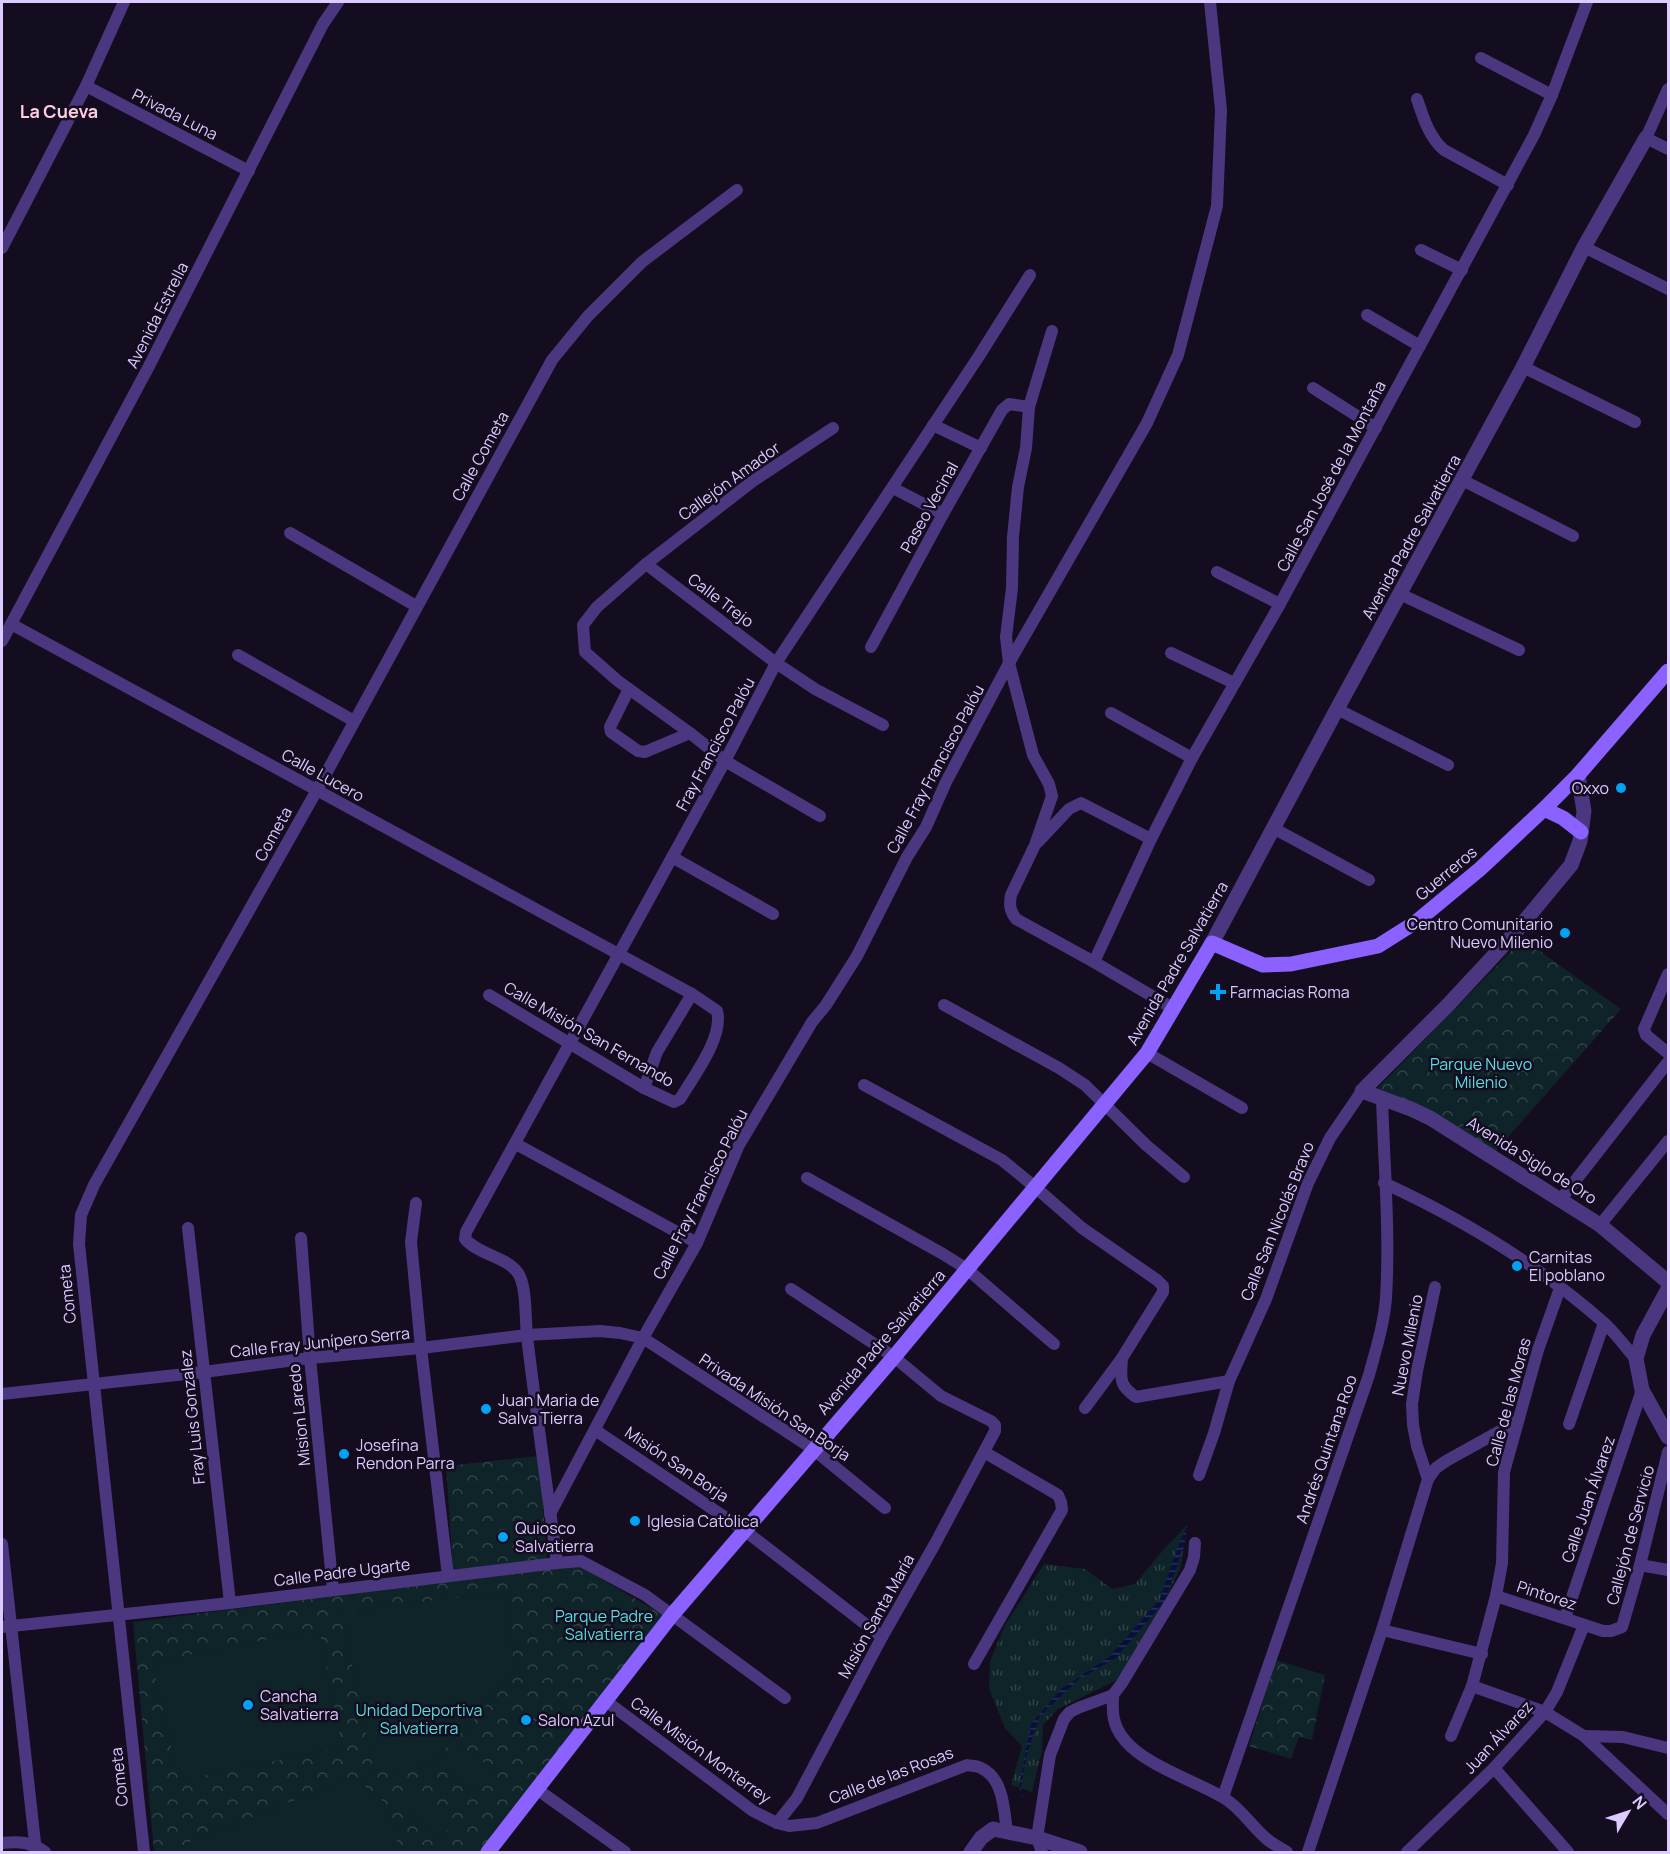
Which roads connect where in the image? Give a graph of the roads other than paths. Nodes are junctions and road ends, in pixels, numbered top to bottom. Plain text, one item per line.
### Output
1 (124, 2) edge
2 (338, 2) edge
3 (1210, 2) edge
4 (1587, 2) edge
5 (1481, 58) dead end
6 (86, 86) junction
7 (1668, 89) edge
8 (1552, 96) junction
9 (1417, 99) dead end
10 (1646, 138) junction
11 (1668, 149) edge
12 (249, 171) junction
13 (1508, 185) junction
14 (738, 190) dead end
15 (1584, 247) junction
16 (2, 248) edge
17 (1421, 250) dead end
18 (1462, 270) junction
19 (1030, 275) dead end
20 (1668, 289) edge
21 (1367, 315) dead end
22 (1052, 331) dead end
23 (1420, 346) junction
24 (1523, 367) junction
25 (1313, 388) dead end
26 (1029, 407) junction
27 (1635, 422) dead end
28 (933, 425) junction
29 (833, 428) dead end
30 (1376, 428) junction
31 (981, 448) junction
32 (1462, 480) junction
33 (893, 488) junction
34 (943, 513) junction
35 (290, 533) dead end
36 (1573, 536) dead end
37 (646, 564) junction
38 (1217, 572) dead end
39 (1401, 594) junction
40 (1280, 604) junction
41 (416, 606) junction
42 (11, 624) junction
43 (2, 641) edge
44 (871, 647) dead end
45 (1519, 650) dead end
46 (1171, 653) dead end
47 (238, 655) dead end
48 (776, 663) junction
49 (1010, 663) junction
50 (1668, 670) edge
51 (1234, 683) junction
52 (629, 689) junction
53 (1337, 709) junction
54 (1111, 712) dead end
55 (354, 721) junction
56 (883, 725) dead end
57 (690, 733) junction
58 (1192, 758) junction
59 (725, 761) junction
60 (1448, 765) dead end
61 (1578, 776) junction
62 (317, 790) junction
63 (1544, 809) junction
64 (820, 816) dead end
65 (1273, 828) junction
66 (1581, 832) junction
67 (1151, 840) junction
68 (1035, 845) junction
69 (672, 857) junction
70 (1369, 880) dead end
71 (773, 914) dead end
72 (1212, 943) junction
73 (619, 956) junction
74 (1094, 962) junction
75 (1668, 974) edge
76 (692, 994) junction
77 (489, 995) dead end
78 (944, 1005) dead end
79 (1174, 1009) junction
80 (570, 1043) junction
81 (1147, 1053) junction
82 (1668, 1053) edge
83 (1668, 1062) edge
84 (864, 1085) dead end
85 (644, 1088) junction
86 (1362, 1091) junction
87 (1382, 1098) junction
88 (674, 1102) joint
89 (1105, 1105) junction
90 (1242, 1108) dead end
91 (1668, 1141) edge
92 (516, 1144) junction
93 (1184, 1177) dead end
94 (807, 1178) dead end
95 (1384, 1183) junction
96 (1035, 1187) junction
97 (1561, 1199) junction
98 (416, 1203) dead end
99 (1600, 1225) junction
100 (188, 1228) dead end
101 (301, 1238) dead end
102 (697, 1243) junction
103 (967, 1269) junction
104 (1668, 1282) edge
105 (1435, 1287) dead end
106 (1560, 1288) junction
107 (791, 1289) dead end
108 (1668, 1289) edge
109 (1604, 1323) junction
110 (527, 1335) junction
111 (642, 1338) junction
112 (1054, 1344) dead end
113 (421, 1348) junction
114 (894, 1357) junction
115 (310, 1358) junction
116 (1122, 1358) junction
117 (1636, 1359) junction
118 (204, 1372) junction
119 (1229, 1381) junction
120 (93, 1384) junction
121 (1642, 1390) junction
122 (2, 1394) edge
123 (1085, 1408) dead end
124 (1518, 1421) junction
125 (1569, 1424) dead end
126 (595, 1430) junction
127 (1668, 1437) edge
128 (813, 1449) junction
129 (984, 1452) junction
130 (1668, 1452) edge
131 (1198, 1474) dead end
132 (1428, 1479) junction
133 (885, 1508) dead end
134 (550, 1514) junction
135 (744, 1530) junction
136 (1195, 1543) dead end
137 (2, 1544) edge
138 (557, 1563) junction
139 (1640, 1565) junction
140 (1668, 1570) edge
141 (448, 1576) junction
142 (333, 1590) junction
143 (1496, 1596) junction
144 (230, 1603) junction
145 (672, 1615) junction
146 (119, 1616) junction
147 (1565, 1618) junction
148 (1584, 1625) junction
149 (7, 1626) edge
150 (1622, 1627) joint
151 (1382, 1630) junction
152 (882, 1637) junction
153 (1482, 1654) junction
154 (974, 1664) dead end
155 (1472, 1686) junction
156 (1113, 1695) junction
157 (785, 1698) dead end
158 (606, 1701) junction
159 (1545, 1712) junction
160 (1451, 1736) dead end
161 (1584, 1736) junction
162 (1668, 1748) edge
163 (1494, 1768) junction
164 (538, 1790) junction
165 (1223, 1797) junction
166 (1668, 1814) edge
167 (777, 1823) junction
168 (1000, 1831) junction
169 (1268, 1840) junction
170 (2, 1843) edge
171 (1039, 1845) edge
172 (39, 1850) edge
173 (144, 1852) edge
174 (488, 1852) edge
175 (625, 1852) edge
176 (971, 1852) edge
177 (1080, 1852) edge
178 (1276, 1852) edge
179 (1287, 1852) edge
180 (1308, 1852) edge
181 (1407, 1852) edge
182 (1568, 1852) edge

1 - 6 street
2 - 12 street, Avenida Estrella
3 - 49 street, Calle Fray Francisco Palóu
4 - 8 street, Calle San José de la Montaña
5 - 8 street
6 - 12 street, Privada Luna
6 - 16 street
7 - 10 street
8 - 13 street, Calle San José de la Montaña
9 - 13 street
10 - 11 street
10 - 15 street, Avenida Padre Salvatierra
12 - 42 street, Avenida Estrella
13 - 18 street, Calle San José de la Montaña
14 - 41 street, Calle Cometa
15 - 20 street
15 - 24 street, Avenida Padre Salvatierra
17 - 18 street
18 - 23 street, Calle San José de la Montaña
19 - 28 street, Fray Francisco Palóu
21 - 23 street
22 - 26 street
23 - 30 street, Calle San José de la Montaña
24 - 27 street
24 - 32 street, Avenida Padre Salvatierra
25 - 30 street
26 - 31 street, Paseo Vecinal
26 - 49 street
28 - 31 street
28 - 33 street, Fray Francisco Palóu
29 - 37 street, Callejón Amador
30 - 40 street, Calle San José de la Montaña
31 - 34 street, Paseo Vecinal
32 - 36 street
32 - 39 street, Avenida Padre Salvatierra
33 - 34 street
33 - 48 street, Fray Francisco Palóu
34 - 44 street, Paseo Vecinal
35 - 41 street
37 - 48 street, Calle Trejo
37 - 52 street, Callejón Amador
38 - 40 street
39 - 45 street
39 - 53 street, Avenida Padre Salvatierra
40 - 51 street, Calle San José de la Montaña
41 - 55 street, Calle Cometa
42 - 43 street, Avenida Estrella
42 - 62 street, Calle Lucero
46 - 51 street
47 - 55 street
48 - 56 street, Calle Trejo
48 - 59 street, Fray Francisco Palóu
49 - 68 street
49 - 102 street, Calle Fray Francisco Palóu
50 - 61 main road, Guerreros
51 - 58 street, Calle San José de la Montaña
52 - 57 street
52 - 57 street
53 - 60 street
53 - 65 street, Avenida Padre Salvatierra
54 - 58 street
55 - 62 street, Calle Cometa
57 - 59 street
58 - 67 street, Calle San José de la Montaña
59 - 64 street
59 - 69 street, Fray Francisco Palóu
61 - 63 main road, Guerreros
61 - 66 street, Calle San Nicolás Bravo
62 - 73 street, Calle Lucero
62 - 120 street, Cometa
63 - 66 main road
63 - 72 main road, Guerreros
65 - 70 street
65 - 72 street, Avenida Padre Salvatierra
66 - 86 street, Calle San Nicolás Bravo
67 - 68 street
67 - 74 street, Calle San José de la Montaña
68 - 74 street
69 - 71 street
69 - 73 street, Fray Francisco Palóu
72 - 79 main road, Avenida Padre Salvatierra
73 - 76 street, Calle Lucero
73 - 80 street, Fray Francisco Palóu
74 - 79 street
75 - 82 street
76 - 85 street
76 - 88 street, Calle Lucero
77 - 80 street, Calle Misión San Fernando
78 - 89 street
79 - 81 main road, Avenida Padre Salvatierra
80 - 85 street, Calle Misión San Fernando
80 - 92 street, Fray Francisco Palóu
81 - 89 main road, Avenida Padre Salvatierra
81 - 90 street
83 - 97 street
84 - 96 street
85 - 88 street, Calle Misión San Fernando
86 - 87 street, Avenida Siglo de Oro
86 - 119 street, Calle San Nicolás Bravo
87 - 95 street, Andrés Quintana Roo
87 - 97 street, Avenida Siglo de Oro
89 - 93 street
89 - 96 main road, Avenida Padre Salvatierra
91 - 99 street
92 - 102 street
92 - 110 street, Fray Francisco Palóu
94 - 103 street
95 - 106 street
95 - 165 street, Andrés Quintana Roo
96 - 103 main road, Avenida Padre Salvatierra
96 - 116 street
97 - 99 street, Avenida Siglo de Oro
98 - 113 street
99 - 104 street, Avenida Siglo de Oro
100 - 118 street, Fray Luis Gonzalez
101 - 115 street, Mision Laredo
102 - 111 street, Calle Fray Francisco Palóu
103 - 112 street
103 - 114 main road, Avenida Padre Salvatierra
105 - 132 street, Nuevo Milenio
106 - 109 street
106 - 124 street, Calle de las Moras
107 - 114 street
108 - 117 street
109 - 117 street
109 - 125 street
110 - 111 street, Calle Fray Junípero Serra
110 - 113 street, Calle Fray Junípero Serra
110 - 134 street
111 - 126 street, Calle Fray Francisco Palóu
111 - 128 street, Privada Misión San Borja
113 - 115 street, Calle Fray Junípero Serra
113 - 141 street
114 - 128 main road, Avenida Padre Salvatierra
114 - 129 street, Misión Santa María
115 - 118 street, Calle Fray Junípero Serra
115 - 142 street, Mision Laredo
116 - 119 street
116 - 123 street
117 - 121 street
118 - 120 street, Calle Fray Junípero Serra
118 - 144 street, Fray Luis Gonzalez
119 - 131 street, Calle San Nicolás Bravo
120 - 122 street, Calle Fray Junípero Serra
120 - 146 street, Cometa
121 - 127 street
121 - 147 street, Calle Juan Álvarez
124 - 132 street
124 - 143 street, Calle de las Moras
126 - 134 street, Calle Fray Francisco Palóu
126 - 135 street, Misión San Borja
128 - 133 street, Privada Misión San Borja
128 - 135 main road, Avenida Padre Salvatierra
129 - 152 street, Misión Santa María
129 - 154 street
130 - 139 street, Callejón de Servicio
132 - 151 street
134 - 138 street
135 - 145 main road, Avenida Padre Salvatierra
135 - 152 street, Misión San Borja
136 - 156 street
137 - 149 street
138 - 141 street, Calle Padre Ugarte
138 - 145 street, Calle Padre Ugarte
139 - 140 street
139 - 150 street, Callejón de Servicio
141 - 142 street, Calle Padre Ugarte
142 - 144 street, Calle Padre Ugarte
143 - 147 street, Pintorez
143 - 153 street, Calle de las Moras
144 - 146 street, Calle Padre Ugarte
145 - 157 street, Calle Padre Ugarte
145 - 158 main road, Avenida Padre Salvatierra
146 - 149 street, Calle Padre Ugarte
146 - 173 street, Cometa
147 - 148 street, Pintorez
148 - 150 street, Pintorez
148 - 159 street, Juan Álvarez
149 - 172 street
151 - 153 street
151 - 180 street
152 - 167 street, Misión Santa María
153 - 155 street, Calle de las Moras
155 - 159 street
155 - 160 street, Calle de las Moras
156 - 165 street
156 - 171 street
158 - 164 main road, Avenida Padre Salvatierra
158 - 167 street, Calle Misión Monterrey
159 - 161 street
159 - 163 street, Juan Álvarez
161 - 162 street
161 - 166 street
163 - 181 street, Juan Álvarez
163 - 182 street
164 - 174 main road, Avenida Padre Salvatierra
164 - 175 street
165 - 169 street
167 - 168 street, Calle de las Rosas
168 - 171 street
168 - 176 street
169 - 178 street
169 - 179 street
170 - 172 street
171 - 177 street

